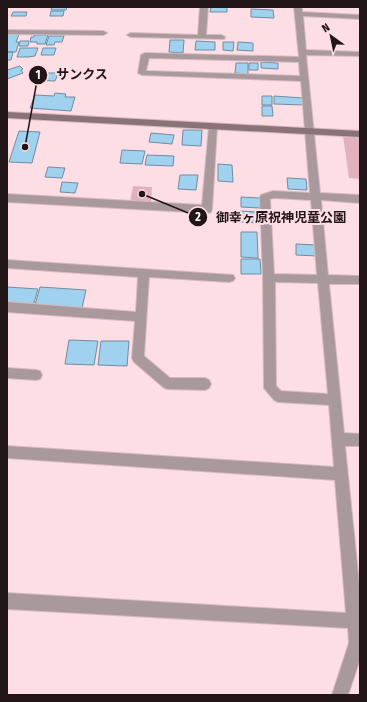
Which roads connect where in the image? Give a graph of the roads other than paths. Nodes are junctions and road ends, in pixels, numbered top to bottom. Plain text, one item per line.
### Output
1 (204, 7) edge
2 (299, 11) edge
3 (360, 17) edge
4 (7, 32) edge
5 (103, 33) dead end
6 (131, 35) dead end
7 (202, 37) junction
8 (221, 37) dead end
9 (360, 54) edge
10 (303, 56) junction
11 (305, 79) junction
12 (7, 115) edge
13 (212, 127) junction
14 (309, 132) junction
15 (360, 134) edge
16 (316, 196) junction
17 (7, 198) edge
18 (360, 199) edge
19 (7, 264) edge
20 (144, 272) junction
21 (229, 278) dead end
22 (269, 278) junction
23 (323, 278) junction
24 (360, 280) edge
25 (7, 307) edge
26 (140, 317) junction
27 (7, 373) edge
28 (36, 375) dead end
29 (205, 384) dead end
30 (335, 400) junction
31 (338, 439) junction
32 (360, 440) edge
33 (7, 452) edge
34 (342, 474) junction
35 (7, 600) edge
36 (356, 621) junction
37 (340, 695) edge

1 - 7 street
2 - 3 street
2 - 10 street
4 - 5 street
6 - 7 street
7 - 8 street
9 - 10 street
10 - 11 street
10 - 11 street
11 - 14 street
12 - 13 street
13 - 14 street
13 - 17 street
14 - 15 street
14 - 16 street
16 - 18 street
16 - 22 street
16 - 23 street
19 - 20 street
20 - 21 street
20 - 26 street
22 - 23 street
22 - 30 street
23 - 24 street
23 - 30 street
25 - 26 street
26 - 29 street
27 - 28 street
30 - 31 street
31 - 32 street
31 - 34 street
33 - 34 street
34 - 36 street
35 - 36 street
36 - 37 street

